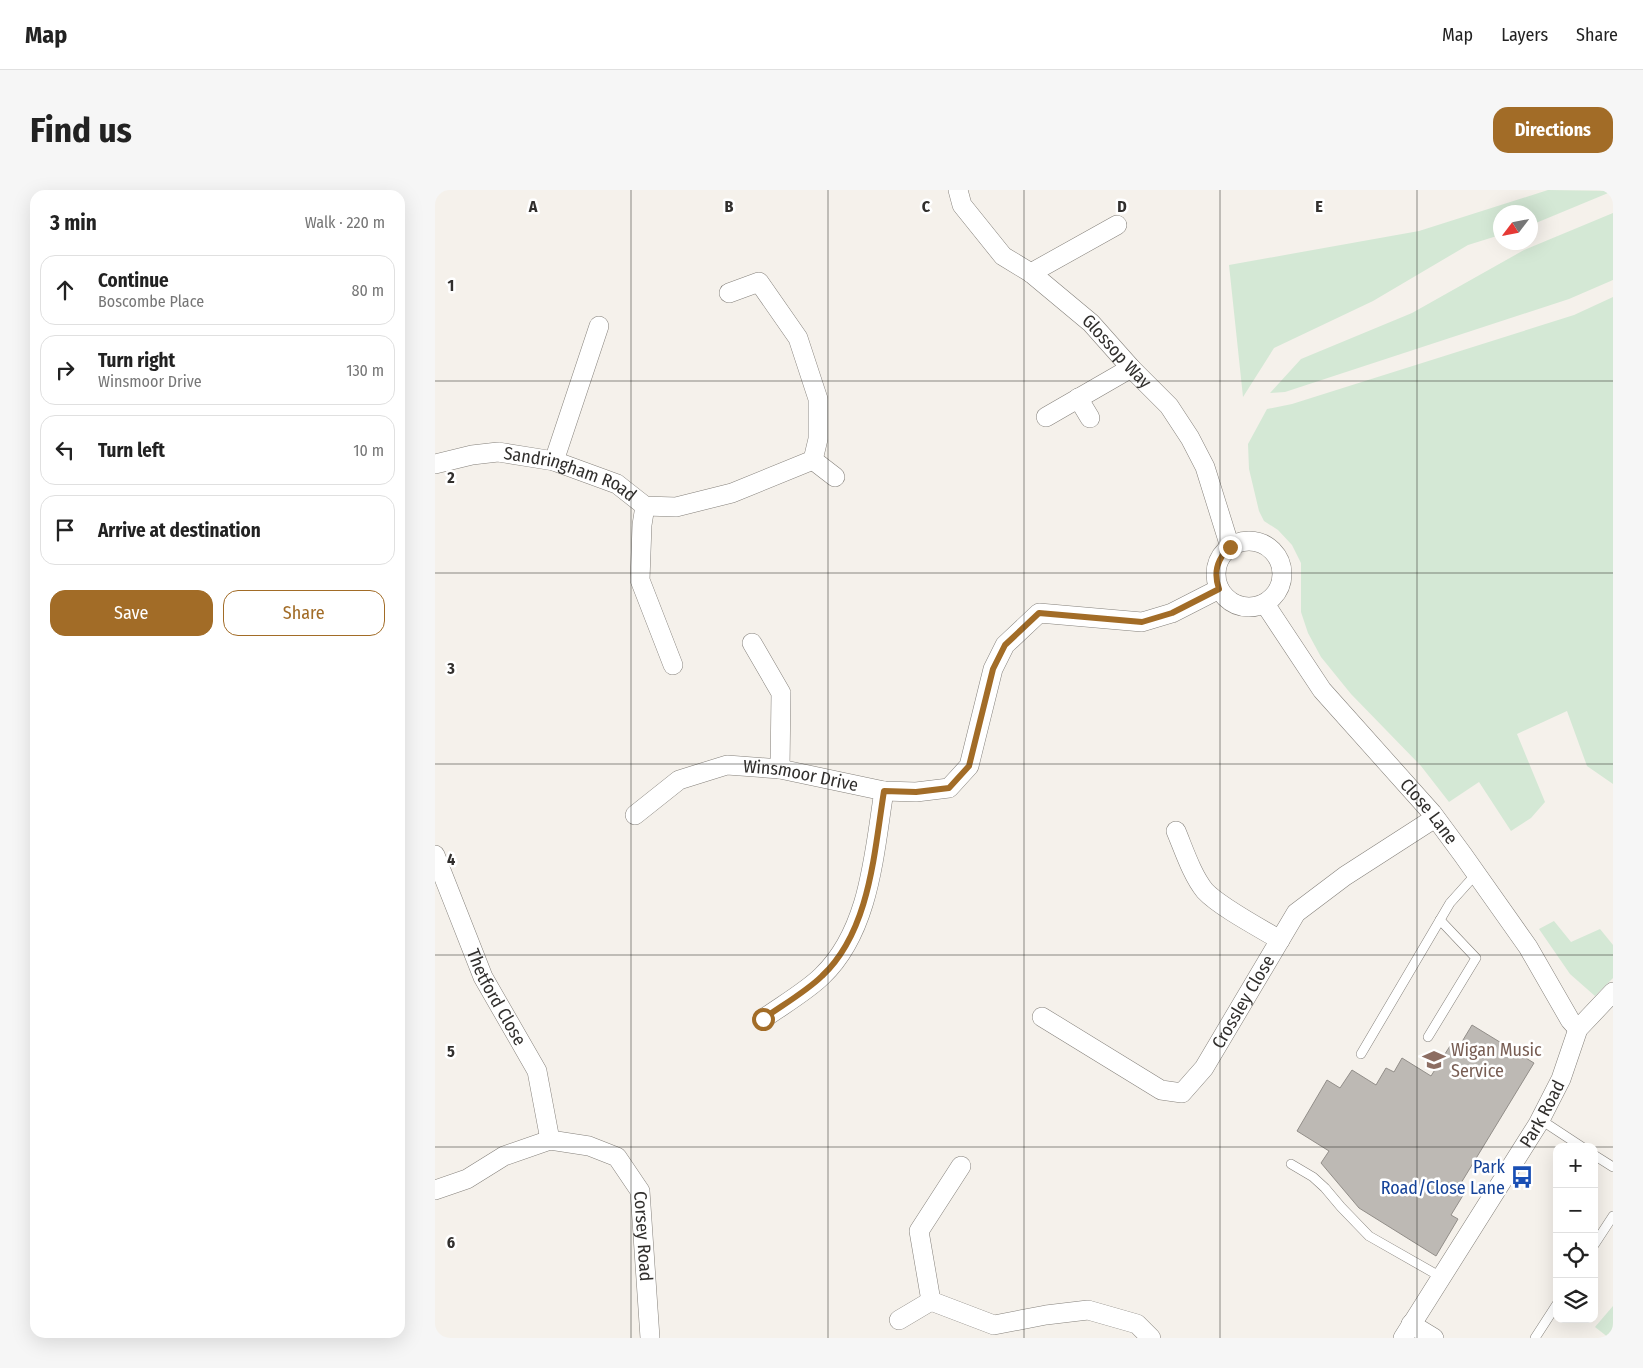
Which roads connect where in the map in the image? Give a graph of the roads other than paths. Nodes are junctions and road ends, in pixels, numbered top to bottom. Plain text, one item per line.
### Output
1 (958, 190) edge
2 (1117, 224) dead end
3 (1031, 273) junction
4 (729, 293) dead end
5 (599, 326) dead end
6 (1131, 368) junction
7 (1078, 398) junction
8 (1046, 417) dead end
9 (1090, 418) dead end
10 (813, 460) junction
11 (554, 461) junction
12 (435, 464) edge
13 (835, 477) dead end
14 (645, 506) junction
15 (1230, 547) junction
16 (1219, 589) junction
17 (1265, 604) junction
18 (752, 642) dead end
19 (673, 665) dead end
20 (780, 769) junction
21 (884, 791) junction
22 (635, 816) dead end
23 (1435, 818) junction
24 (1176, 832) dead end
25 (435, 856) edge
26 (1476, 874) junction
27 (1440, 920) junction
28 (1280, 940) junction
29 (1613, 992) edge
30 (1042, 1017) dead end
31 (763, 1019) dead end
32 (1578, 1029) junction
33 (1427, 1037) dead end
34 (1361, 1054) dead end
35 (1541, 1120) junction
36 (550, 1140) junction
37 (1576, 1143) edge
38 (1598, 1158) edge
39 (1291, 1164) dead end
40 (961, 1166) dead end
41 (1613, 1167) edge
42 (435, 1190) edge
43 (1613, 1216) edge
44 (1598, 1239) edge
45 (1441, 1277) junction
46 (931, 1301) junction
47 (1553, 1310) edge
48 (899, 1320) dead end
49 (1407, 1331) edge
50 (650, 1338) edge
51 (1151, 1338) edge
52 (1434, 1338) edge
53 (1535, 1338) edge

1 - 3 street, Glossop Way
2 - 3 street
3 - 6 street, Glossop Way
4 - 10 street
5 - 11 street
6 - 7 street
6 - 15 street, Glossop Way
7 - 8 street
7 - 9 street
10 - 13 street
10 - 14 street, Sandringham Road
11 - 12 street, Sandringham Road
11 - 14 street, Sandringham Road
14 - 19 street
15 - 16 street
15 - 17 street
16 - 17 street
16 - 21 street, Winsmoor Drive
17 - 23 street, Close Lane
18 - 20 street
20 - 21 street, Winsmoor Drive
20 - 22 street, Winsmoor Drive
21 - 31 street
23 - 26 street, Close Lane
23 - 28 street, Crossley Close
24 - 28 street
25 - 36 street, Thetford Close
26 - 27 lane
26 - 32 street, Close Lane
27 - 33 lane
27 - 34 lane
28 - 30 street, Crossley Close
29 - 32 street, Park Road
32 - 35 street, Park Road
35 - 37 lane
35 - 45 street, Park Road
36 - 42 street, Corsey Road
36 - 50 street, Corsey Road
38 - 41 lane
39 - 45 lane
40 - 46 street
43 - 44 lane
45 - 49 street, Park Road
46 - 48 street
46 - 51 street
47 - 53 lane
49 - 52 street

